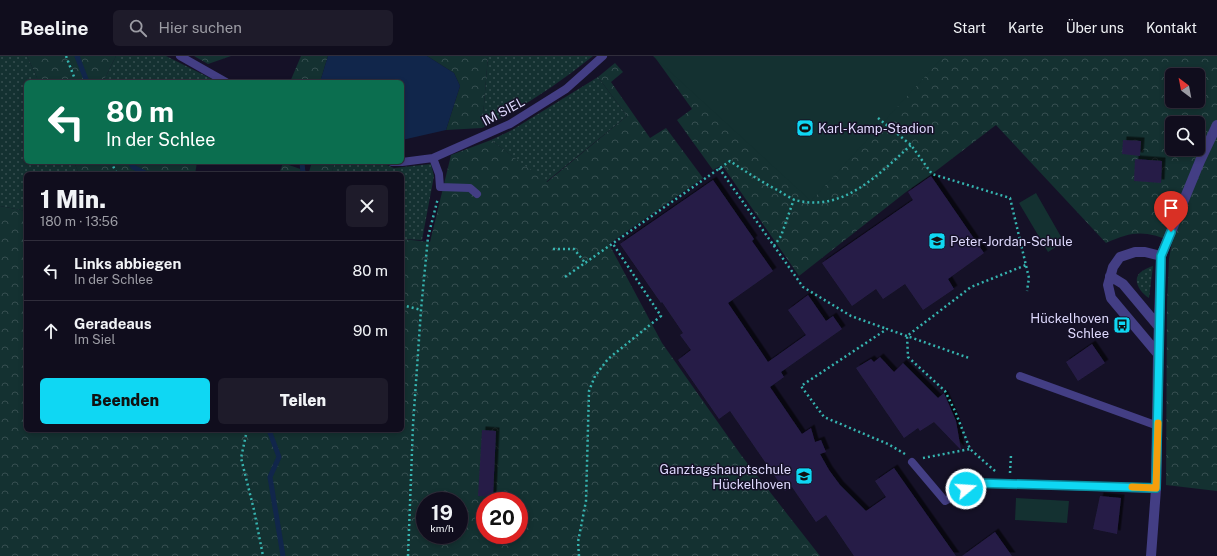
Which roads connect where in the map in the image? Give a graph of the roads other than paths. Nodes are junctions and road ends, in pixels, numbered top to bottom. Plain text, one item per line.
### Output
1 (180, 56) edge
2 (603, 56) edge
3 (222, 80) edge
4 (1217, 125) edge
5 (434, 158) junction
6 (404, 162) edge
7 (477, 194) dead end
8 (1161, 256) junction
9 (1110, 276) junction
10 (1159, 327) junction
11 (1158, 354) junction
12 (1020, 376) dead end
13 (1158, 426) junction
14 (909, 459) road end
15 (1156, 488) junction
16 (1151, 556) edge

1 - 3 lane
2 - 5 lane, IM SIEL
4 - 8 street
5 - 6 lane, IM SIEL
5 - 7 lane
8 - 9 street
8 - 10 street
9 - 10 street
9 - 11 street
10 - 11 street
11 - 13 street
12 - 13 lane
13 - 15 street
14 - 15 lane
15 - 16 street

